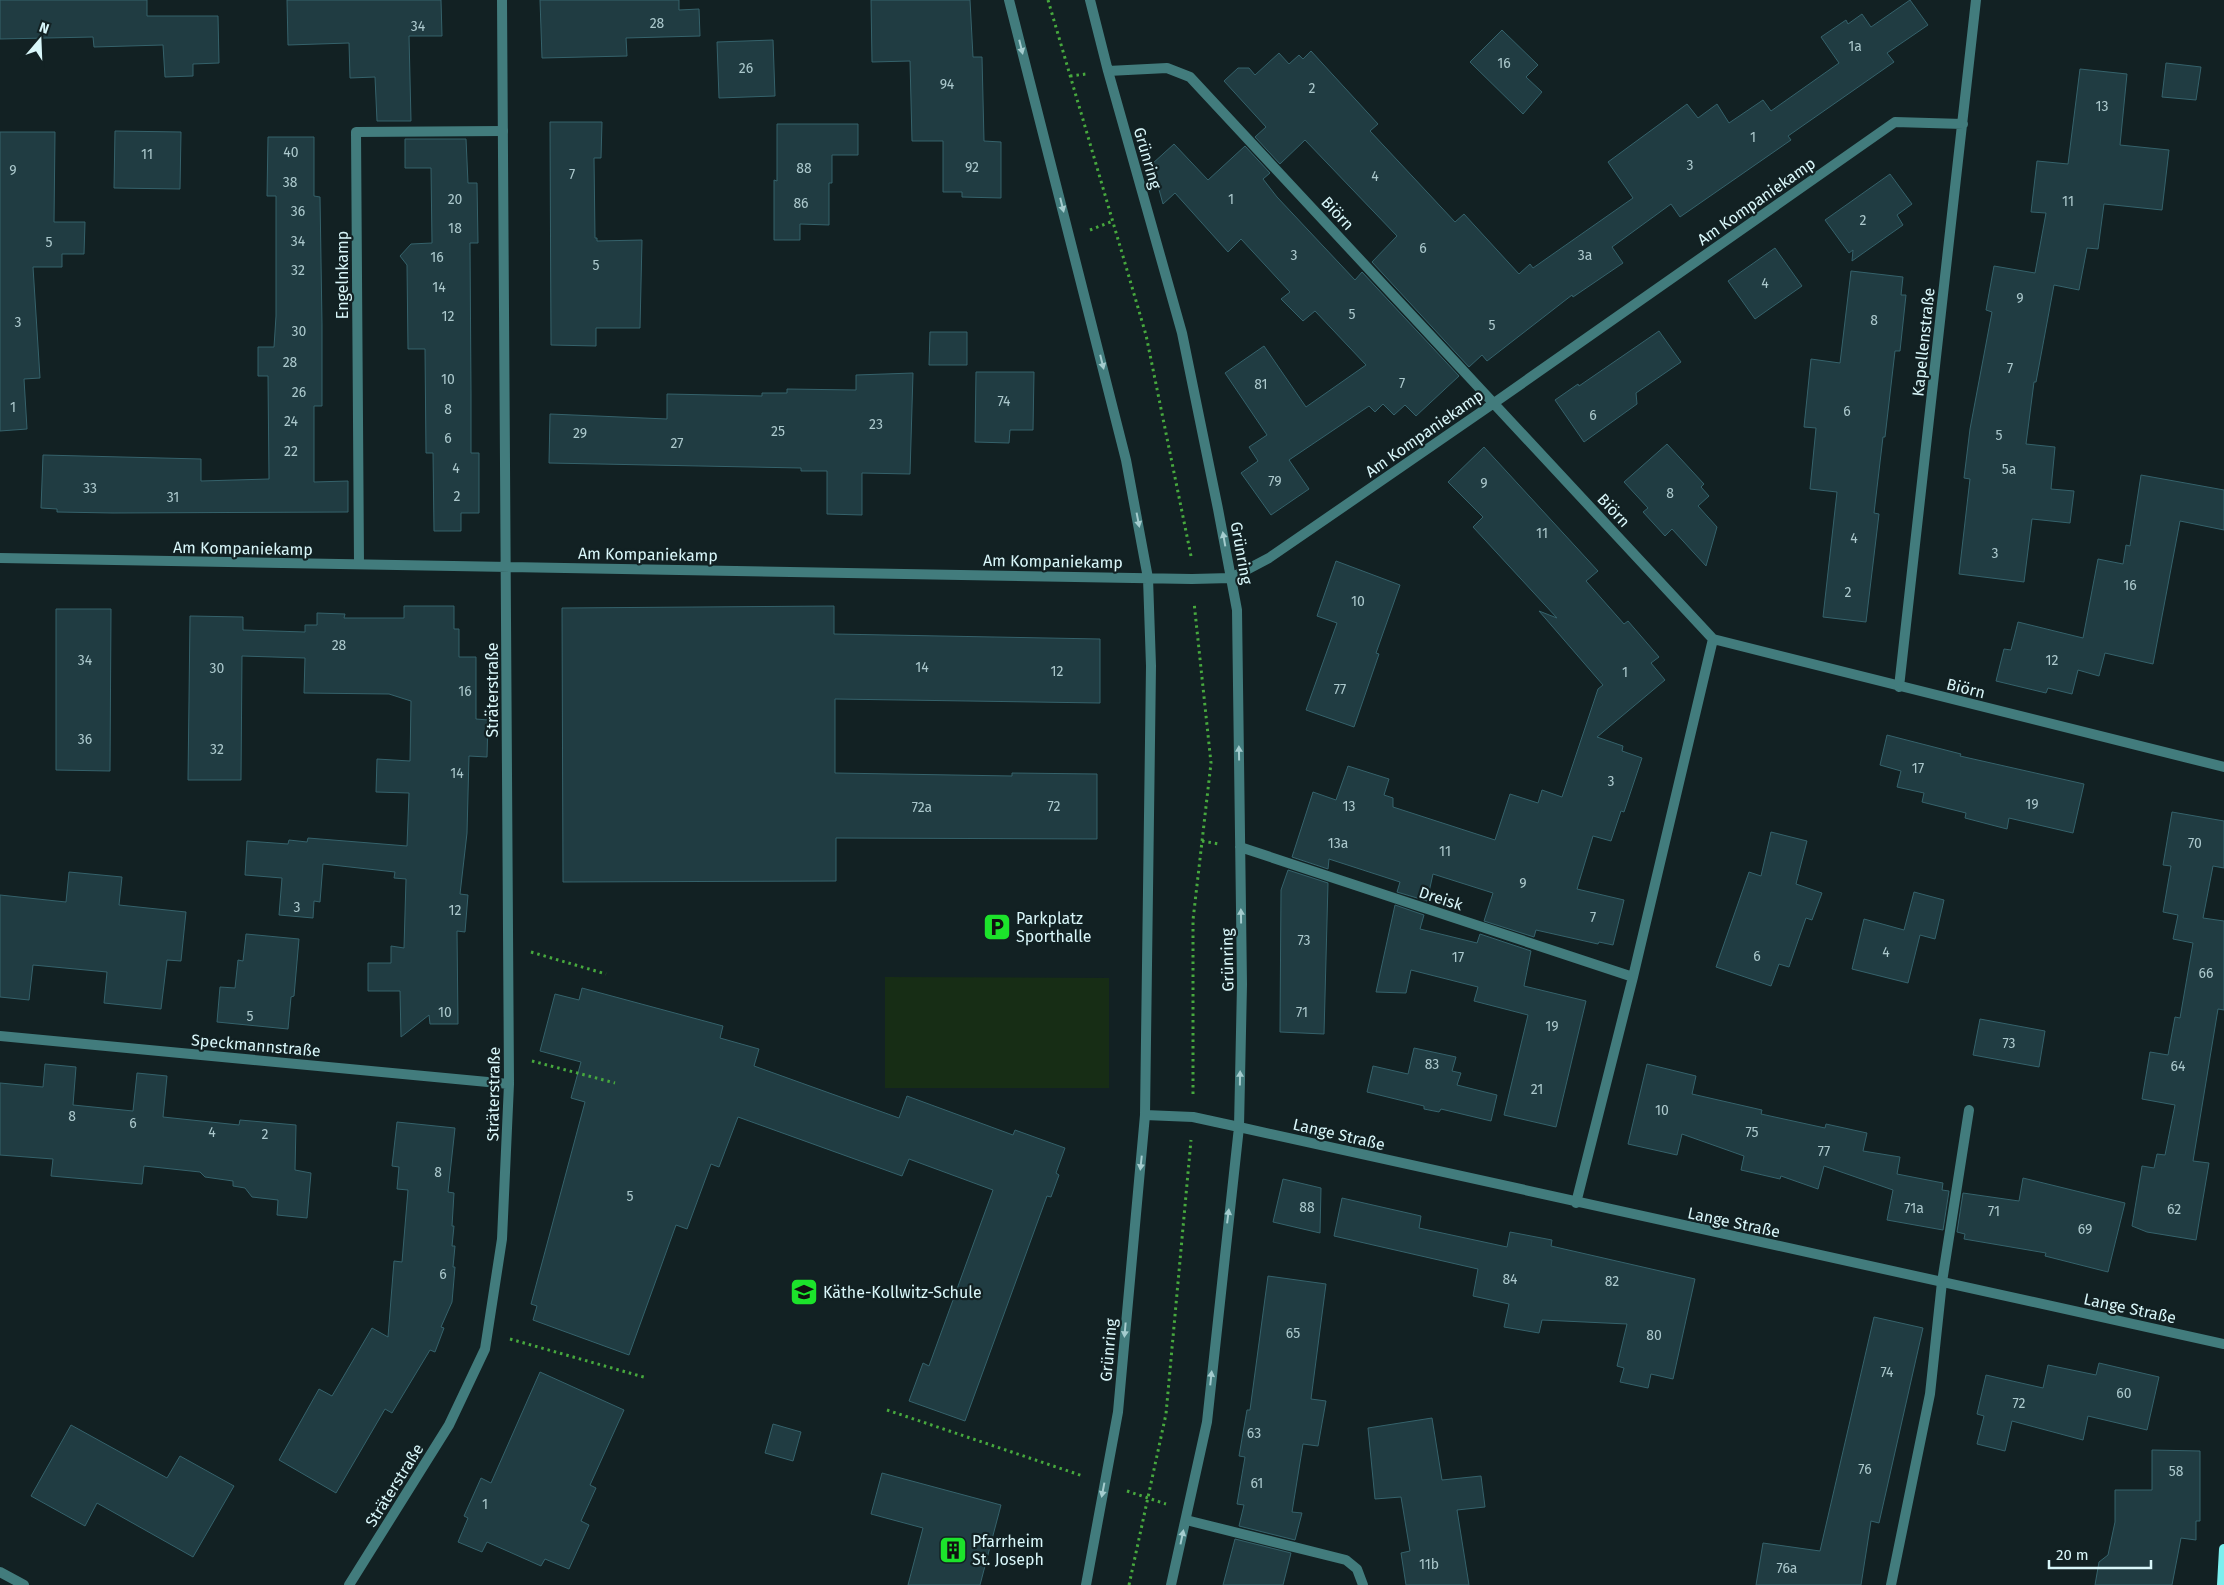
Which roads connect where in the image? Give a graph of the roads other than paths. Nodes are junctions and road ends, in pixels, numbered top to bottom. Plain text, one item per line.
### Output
1 (502, 0) edge
2 (1009, 0) edge
3 (1090, 0) edge
4 (1976, 0) edge
5 (1108, 71) junction
6 (1963, 124) junction
7 (503, 131) junction
8 (1494, 403) junction
9 (0, 558) edge
10 (359, 564) junction
11 (506, 566) junction
12 (1148, 578) junction
13 (1231, 578) junction
14 (1713, 639) junction
15 (1899, 687) junction
16 (2224, 768) edge
17 (1240, 847) junction
18 (1633, 977) junction
19 (0, 1036) edge
20 (509, 1084) junction
21 (1969, 1110) dead end
22 (1145, 1115) junction
23 (1239, 1127) junction
24 (1576, 1202) junction
25 (1942, 1282) junction
26 (2224, 1344) edge
27 (1187, 1516) junction
28 (2224, 1549) edge
29 (0, 1572) edge
30 (24, 1585) edge
31 (349, 1585) edge
32 (1086, 1585) edge
33 (1172, 1585) edge
34 (1363, 1585) edge
35 (1891, 1585) edge
36 (2222, 1585) edge

1 - 7 street
2 -> 12 street, Grünring
3 - 5 street, Grünring
4 - 6 street, Kapellenstraße
5 - 8 street, Biörn
13 -> 5 street, Grünring
6 - 8 street, Am Kompaniekamp
6 - 15 street, Kapellenstraße
7 - 10 street, Engelnkamp
7 - 11 street
8 - 13 street, Am Kompaniekamp
8 - 14 street, Biörn
9 - 10 street, Am Kompaniekamp
10 - 11 street, Am Kompaniekamp
11 - 12 street, Am Kompaniekamp
11 - 20 street, Sträterstraße
12 - 13 street, Am Kompaniekamp
12 - 22 street, Grünring
17 -> 13 street, Grünring
14 - 15 street, Biörn
14 - 18 street
15 - 16 street, Biörn
17 - 18 street, Dreisk
23 -> 17 street, Grünring
18 - 24 street
19 - 20 street, Speckmannstraße
20 - 31 street, Sträterstraße
21 - 25 street
22 - 23 street
22 -> 32 street, Grünring
23 - 24 street, Lange Straße
27 -> 23 street, Grünring
24 - 25 street, Lange Straße
25 - 26 street, Lange Straße
25 - 35 street
33 -> 27 street, Grünring
27 - 34 street
28 - 36 street
29 - 30 street

